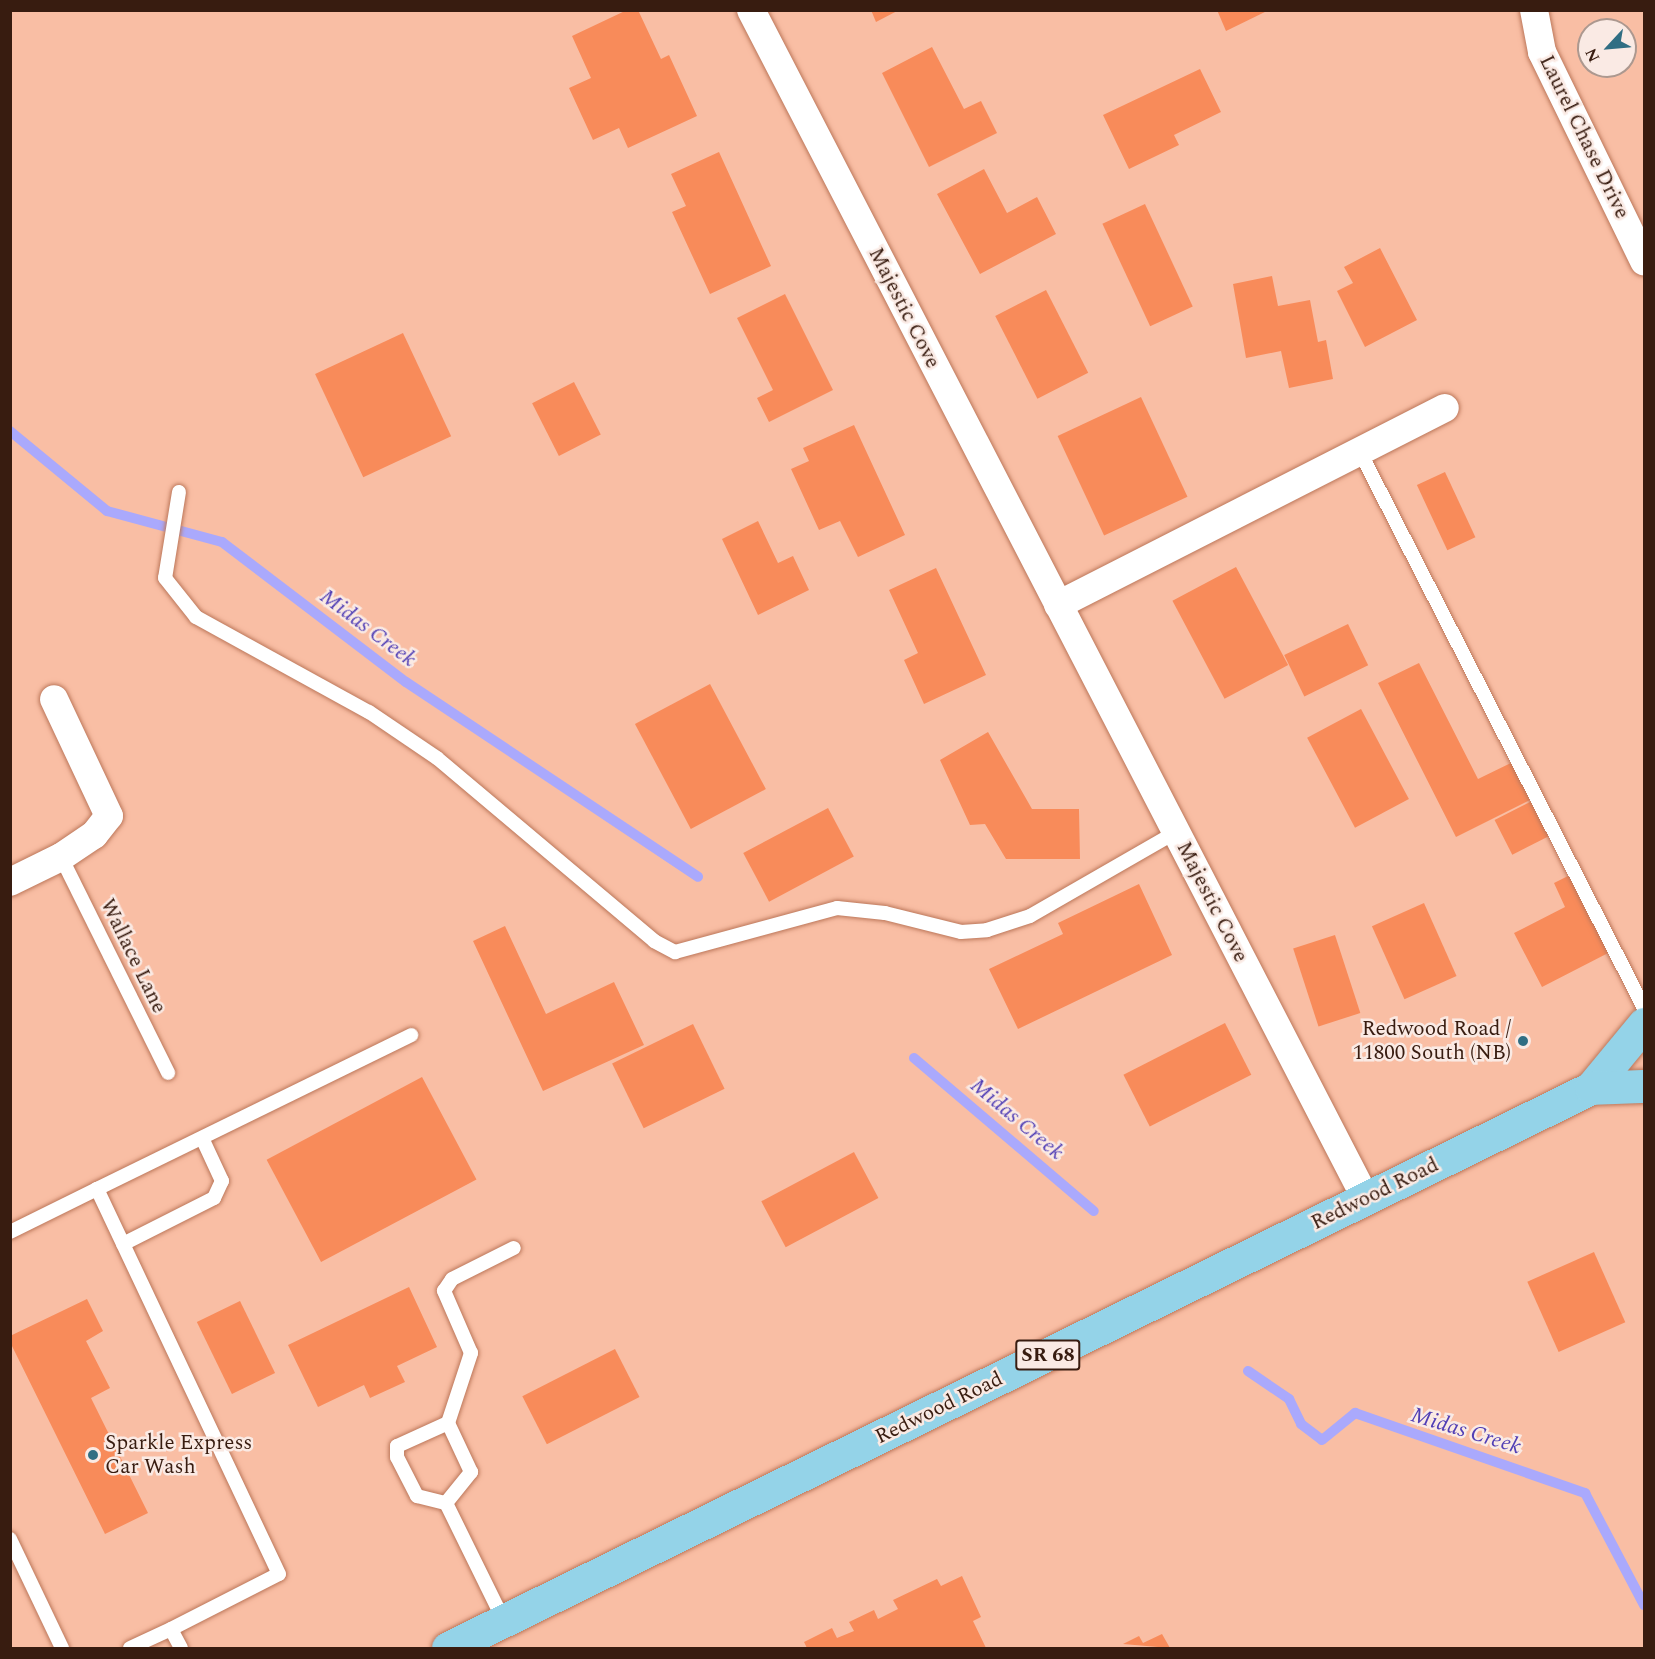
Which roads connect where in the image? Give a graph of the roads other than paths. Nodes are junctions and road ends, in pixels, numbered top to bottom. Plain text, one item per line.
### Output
1 (751, 10) edge
2 (1534, 10) edge
3 (1644, 261) edge
4 (1445, 408) dead end
5 (1360, 452) junction
6 (179, 492) dead end
7 (1058, 605) junction
8 (54, 699) dead end
9 (1176, 832) junction
10 (61, 857) junction
11 (10, 882) edge
12 (1644, 1008) edge
13 (1644, 1024) edge
14 (411, 1035) dead end
15 (168, 1073) dead end
16 (1644, 1086) edge
17 (1591, 1088) junction
18 (202, 1138) junction
19 (97, 1189) junction
20 (1366, 1199) junction
21 (10, 1232) edge
22 (123, 1244) junction
23 (514, 1248) dead end
24 (448, 1423) junction
25 (446, 1503) junction
26 (10, 1539) edge
27 (504, 1621) junction
28 (171, 1629) junction
29 (62, 1648) edge
30 (130, 1648) edge
31 (181, 1648) edge
32 (448, 1648) edge

1 - 7 street, Majestic Cove
2 - 3 street, Laurel Chase Drive
4 - 5 street
5 - 7 street
5 - 12 lane
6 - 9 lane
7 - 9 street, Majestic Cove
8 - 10 street
9 - 20 street, Majestic Cove
10 - 11 street
10 - 15 lane, Wallace Lane
13 - 17 main road, Redwood Road / SR 68
14 - 18 lane
16 - 17 main road, Redwood Road / SR 68
17 - 20 main road, Redwood Road / SR 68
18 - 19 lane
18 - 22 lane
19 - 21 lane
19 - 22 lane
20 - 27 main road, Redwood Road / SR 68
22 - 28 lane
23 - 24 lane
24 - 25 lane
24 - 25 lane
25 - 27 lane
26 - 29 lane
27 - 32 main road, Redwood Road / SR 68
28 - 30 lane
28 - 31 lane

